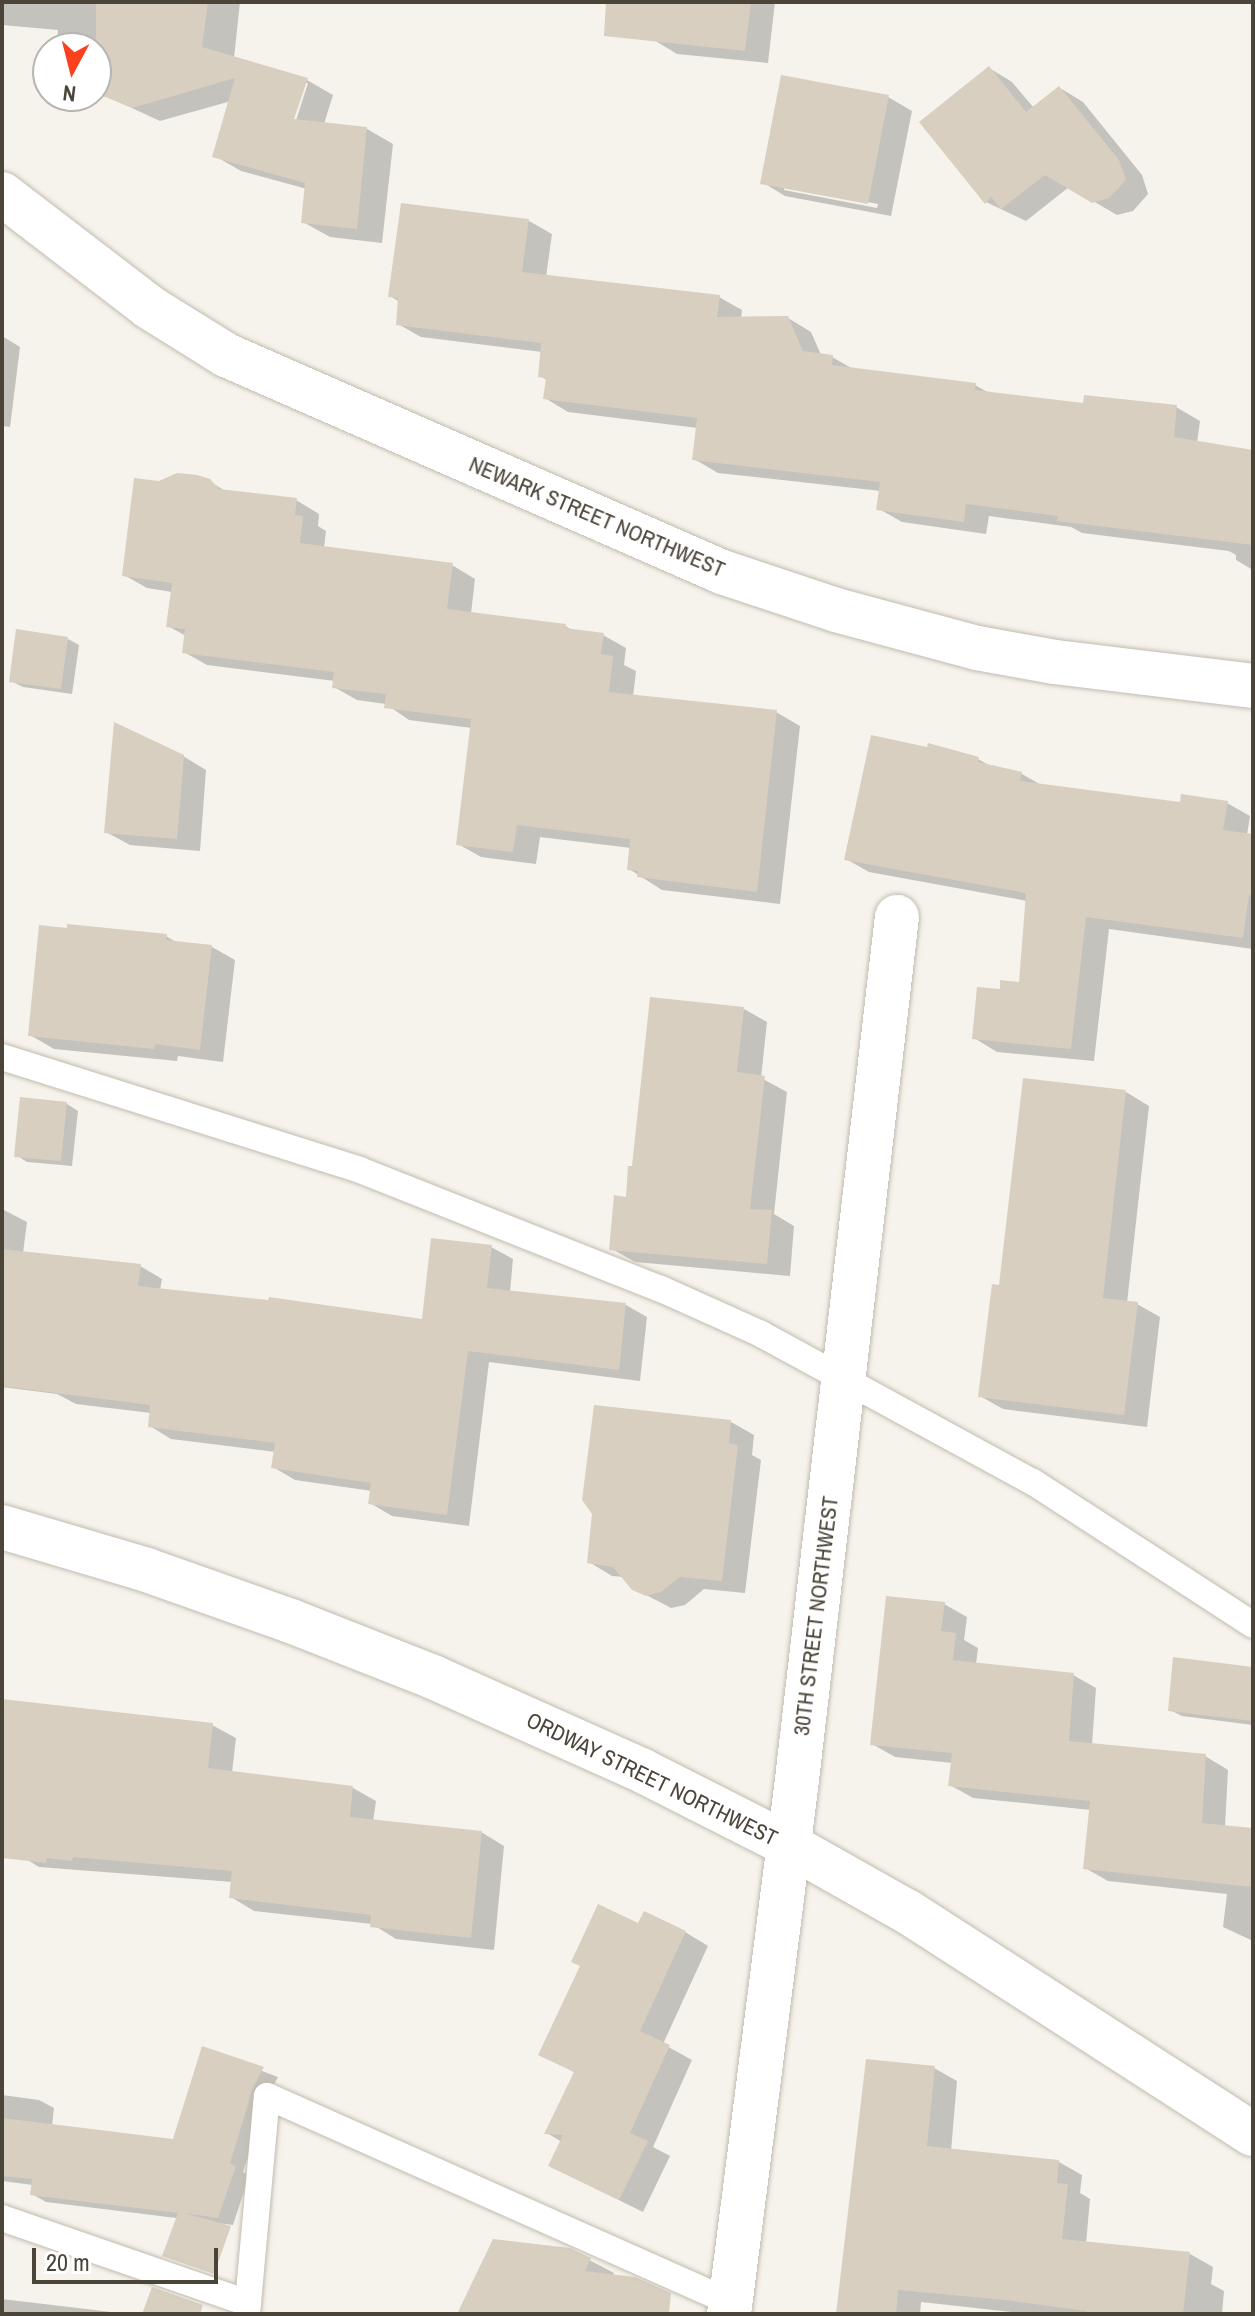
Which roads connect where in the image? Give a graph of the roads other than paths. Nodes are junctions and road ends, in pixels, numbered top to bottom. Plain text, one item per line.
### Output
1 (2, 194) edge
2 (1253, 686) edge
3 (897, 917) dead end
4 (2, 1057) edge
5 (845, 1380) junction
6 (2, 1527) edge
7 (1253, 1625) edge
8 (789, 1845) junction
9 (1253, 2134) edge
10 (2, 2218) edge
11 (248, 2308) edge
12 (730, 2308) edge

1 - 2 street, NEWARK STREET NORTHWEST
3 - 5 street, 30TH STREET NORTHWEST
4 - 5 lane
5 - 7 lane
5 - 8 street, 30TH STREET NORTHWEST
6 - 8 street, ORDWAY STREET NORTHWEST
8 - 9 street, ORDWAY STREET NORTHWEST
8 - 12 street, 30TH STREET NORTHWEST
10 - 11 lane
11 - 12 lane

